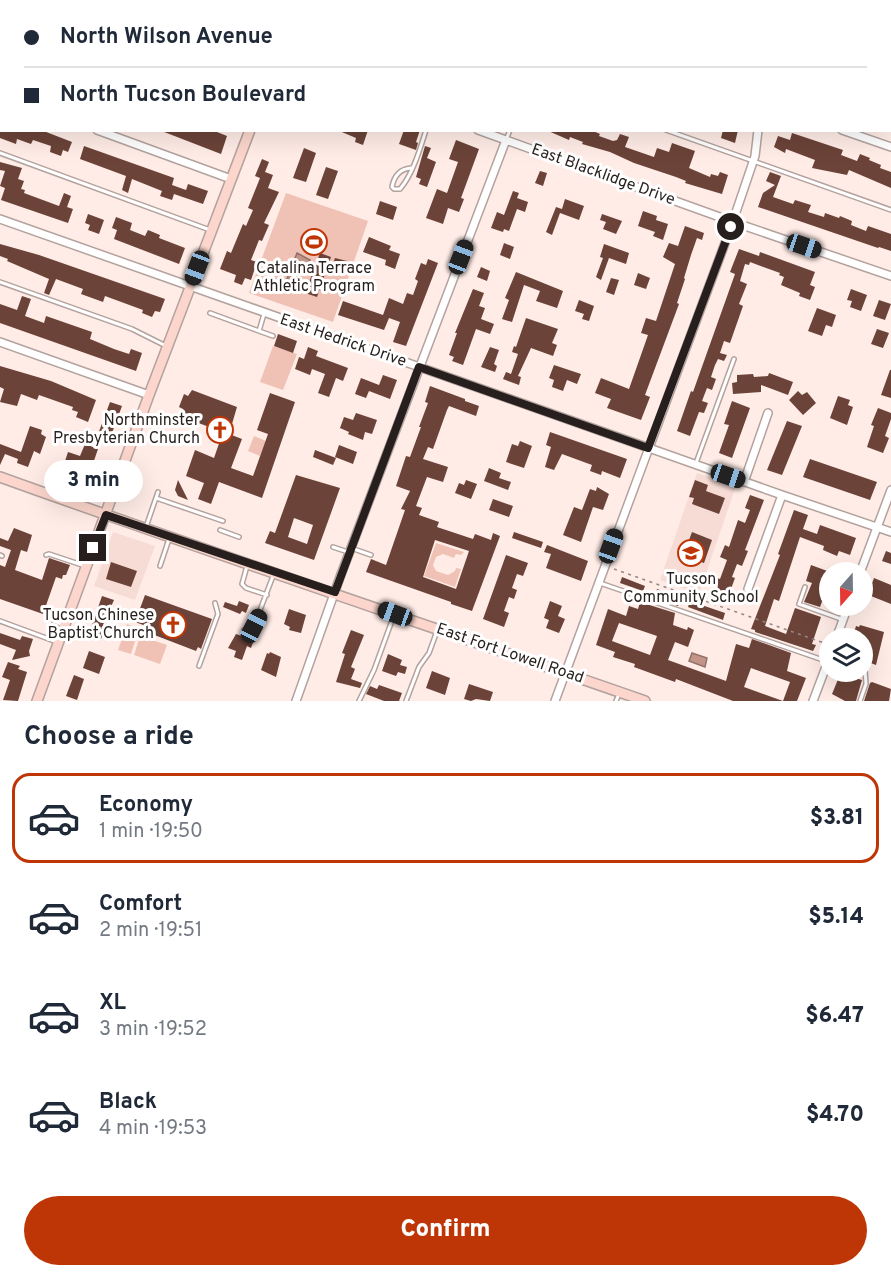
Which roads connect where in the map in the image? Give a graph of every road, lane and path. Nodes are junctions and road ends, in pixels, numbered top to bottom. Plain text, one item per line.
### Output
1 (102, 132) edge
2 (249, 132) edge
3 (425, 132) edge
4 (484, 132) edge
5 (509, 132) edge
6 (672, 132) edge
7 (758, 132) edge
8 (848, 132) edge
9 (506, 140) junction
10 (891, 147) edge
11 (0, 153) edge
12 (753, 161) junction
13 (411, 168) junction
14 (231, 179) junction
15 (891, 210) edge
16 (735, 216) junction
17 (0, 219) edge
18 (729, 223) junction
19 (740, 224) junction
20 (211, 230) junction
21 (891, 276) edge
22 (0, 282) edge
23 (190, 286) junction
24 (265, 313) junction
25 (210, 314) dead end
26 (259, 331) junction
27 (273, 336) dead end
28 (0, 342) edge
29 (167, 346) junction
30 (734, 359) dead end
31 (419, 367) junction
32 (149, 395) junction
33 (768, 413) dead end
34 (648, 448) junction
35 (696, 465) junction
36 (0, 477) edge
37 (744, 482) junction
38 (891, 490) edge
39 (158, 492) dead end
40 (782, 495) junction
41 (156, 498) junction
42 (106, 515) junction
43 (223, 520) dead end
44 (877, 527) junction
45 (145, 529) junction
46 (220, 530) dead end
47 (891, 532) edge
48 (170, 537) junction
49 (239, 537) dead end
50 (333, 547) dead end
51 (350, 550) junction
52 (46, 555) dead end
53 (371, 555) dead end
54 (864, 562) edge
55 (248, 564) junction
56 (87, 566) junction
57 (160, 566) dead end
58 (604, 566) junction
59 (275, 572) junction
60 (598, 582) junction
61 (805, 587) dead end
62 (748, 589) dead end
63 (335, 592) junction
64 (267, 595) junction
65 (214, 603) dead end
66 (395, 614) junction
67 (844, 616) edge
68 (843, 620) junction
69 (0, 621) edge
70 (54, 621) dead end
71 (65, 626) junction
72 (840, 628) edge
73 (438, 629) junction
74 (244, 630) dead end
75 (819, 641) edge
76 (58, 643) junction
77 (819, 658) edge
78 (199, 666) dead end
79 (565, 673) junction
80 (820, 682) edge
81 (866, 682) edge
82 (618, 696) edge
83 (37, 701) edge
84 (296, 701) edge
85 (359, 701) edge
86 (406, 701) edge
87 (555, 701) edge
88 (645, 701) edge
89 (813, 701) edge
90 (860, 701) edge

1 - 14 street
2 - 14 main road
3 - 13 lane
4 - 9 street, East Blacklidge Drive
5 - 9 lane
6 - 12 lane
7 - 12 street
8 - 10 street
9 - 18 street, East Blacklidge Drive
9 - 31 street
11 - 20 lane
12 - 15 lane
12 - 16 street
13 - 13 lane
14 - 20 main road
16 - 18 street
16 - 19 street
17 - 23 street, East Hedrick Drive
18 - 19 street
18 - 34 street
19 - 21 street
20 - 23 main road
22 - 29 lane
23 - 24 street, East Hedrick Drive
23 - 29 main road
24 - 26 lane
24 - 31 street, East Hedrick Drive
25 - 26 lane
26 - 27 lane
28 - 32 street
29 - 32 main road
30 - 35 lane
31 - 34 street, East Hedrick Drive
31 - 51 street
32 - 42 main road
33 - 37 street
34 - 35 street, East Hedrick Drive
34 - 58 street
35 - 37 street, East Hedrick Drive
36 - 42 main road, East Fort Lowell Road
37 - 40 street, East Hedrick Drive
38 - 44 street
39 - 41 lane
40 - 44 street, East Hedrick Drive
40 - 62 street
41 - 43 lane
41 - 45 lane
42 - 45 main road, East Fort Lowell Road
42 - 56 main road
44 - 47 street, East Hedrick Drive
44 - 54 street
45 - 48 main road, East Fort Lowell Road
46 - 49 lane
48 - 55 main road, East Fort Lowell Road
48 - 57 lane
50 - 51 lane
51 - 53 lane
51 - 63 street
52 - 56 lane
55 - 59 main road, East Fort Lowell Road
55 - 64 lane
56 - 71 main road
58 - 60 street
58 - 75 path
59 - 63 main road, East Fort Lowell Road
59 - 64 lane
60 - 77 lane
60 - 79 street
61 - 68 lane
63 - 66 main road, East Fort Lowell Road
63 - 84 street
64 - 74 lane
65 - 78 lane
66 - 73 main road, East Fort Lowell Road
66 - 85 lane
67 - 68 street
68 - 72 street
69 - 76 lane
70 - 71 lane
71 - 76 main road
73 - 79 main road, East Fort Lowell Road
73 - 86 lane
76 - 83 main road
79 - 82 main road, East Fort Lowell Road
79 - 87 street
80 - 89 street
81 - 90 lane
82 - 88 main road, East Fort Lowell Road

